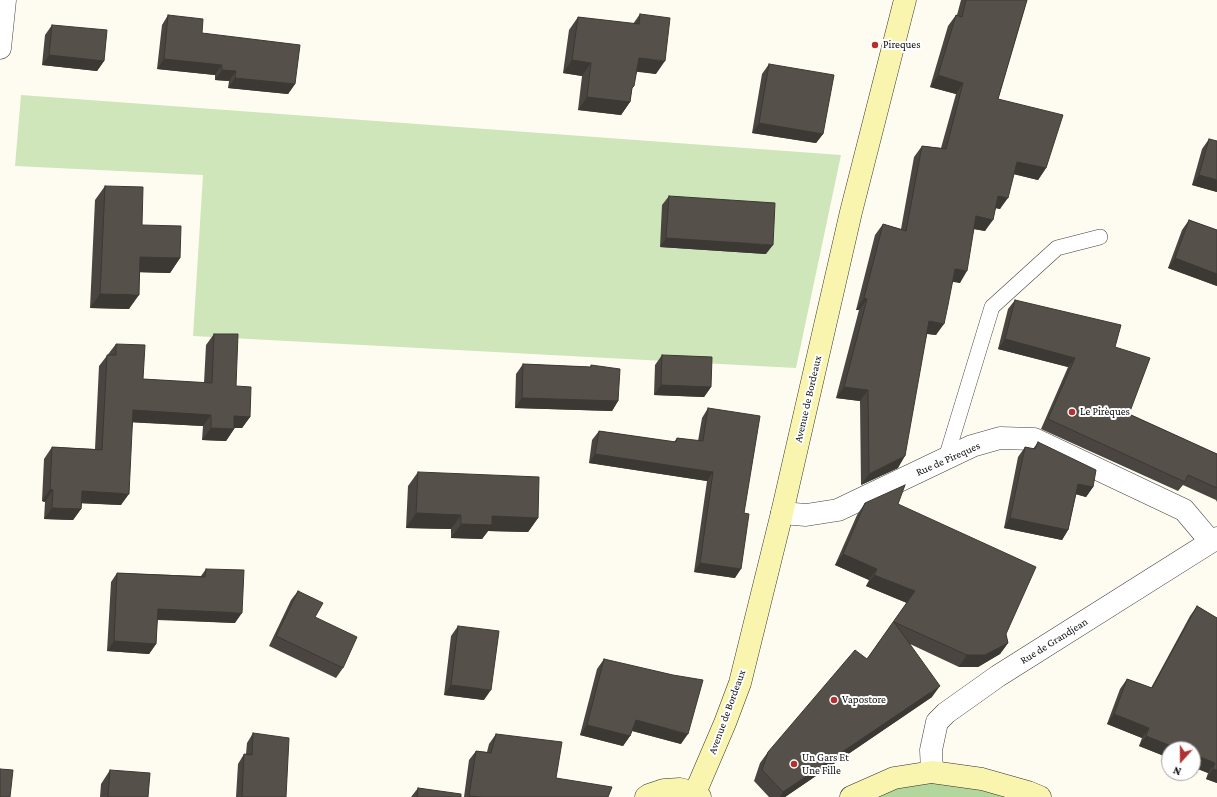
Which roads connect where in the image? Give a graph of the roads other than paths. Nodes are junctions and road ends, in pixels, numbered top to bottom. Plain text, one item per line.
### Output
1 (5, 0) edge
2 (905, 0) edge
3 (0, 48) edge
4 (1100, 237) dead end
5 (946, 458) junction
6 (782, 513) junction
7 (1214, 540) edge
8 (932, 772) junction
9 (698, 795) edge
10 (646, 797) edge
11 (851, 797) edge
12 (1040, 797) edge

1 - 3 street
2 - 6 main road, Avenue de Bordeaux
4 - 5 lane
5 - 6 street, Rue de Pireques
5 - 7 street, Rue de Pireques
6 - 9 main road, Avenue de Bordeaux
7 - 8 street, Rue de Grandjean
8 - 11 main road
8 - 12 main road
9 - 10 main road

